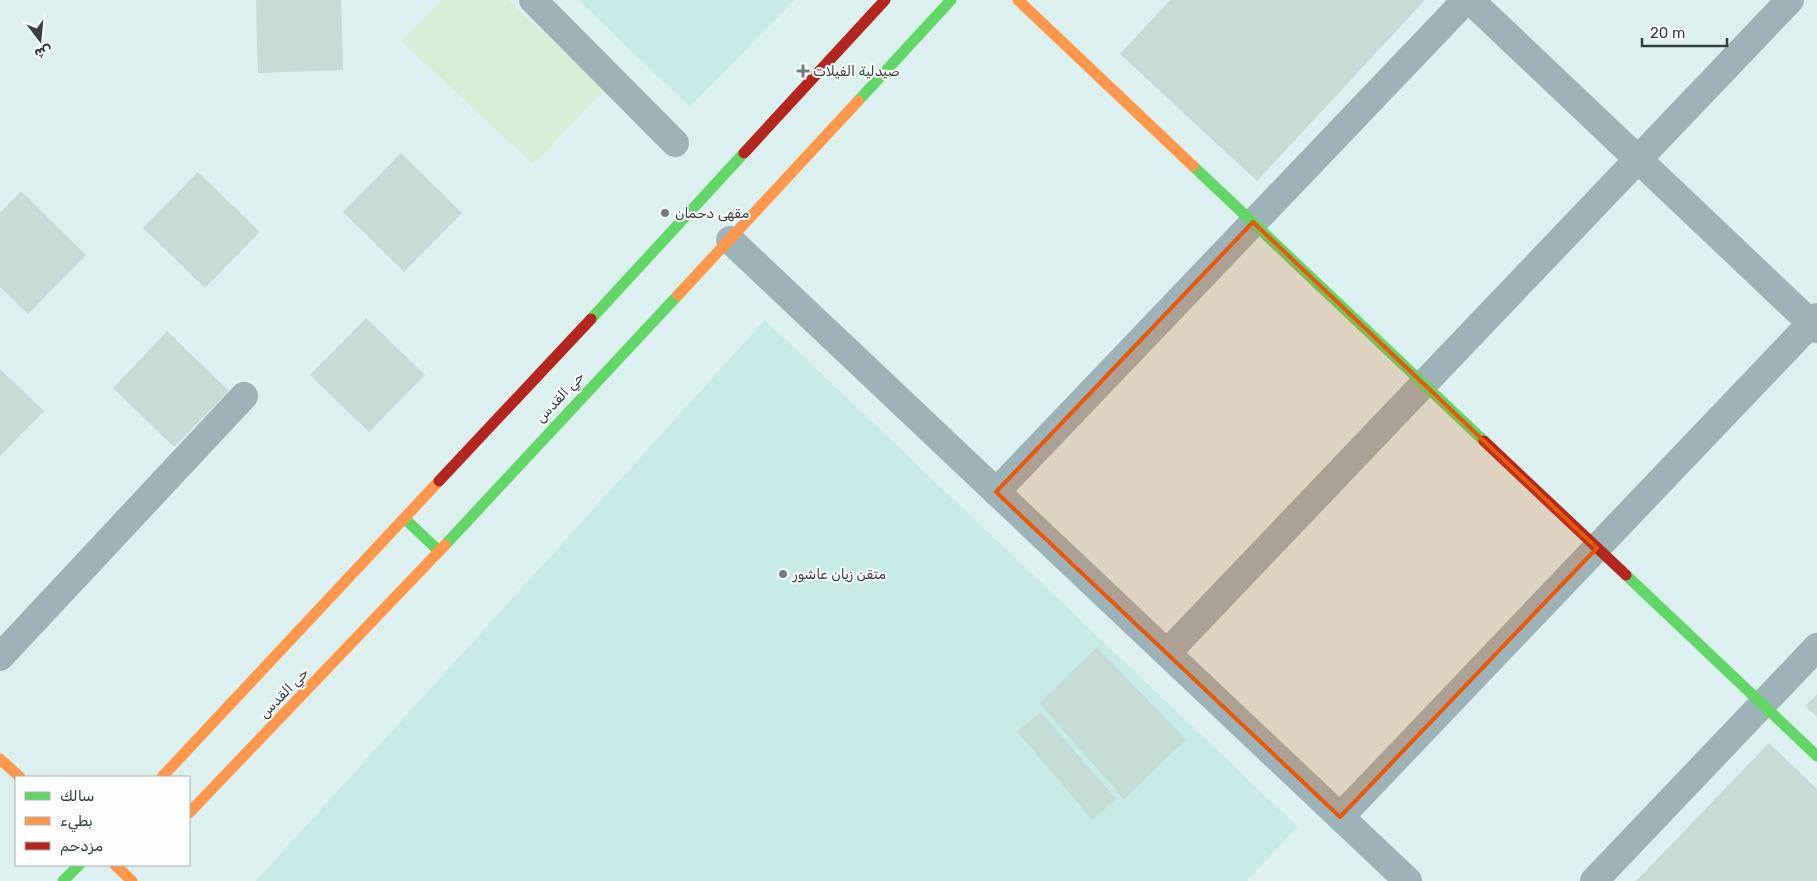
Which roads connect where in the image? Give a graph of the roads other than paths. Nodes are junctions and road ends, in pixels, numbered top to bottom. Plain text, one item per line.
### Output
1 (533, 0) edge
2 (885, 0) edge
3 (951, 0) edge
4 (1018, 0) edge
5 (1466, 0) edge
6 (1470, 0) edge
7 (1790, 0) edge
8 (675, 143) dead end
9 (1638, 159) junction
10 (1253, 222) junction
11 (730, 240) junction
12 (1815, 323) edge
13 (1423, 384) junction
14 (244, 396) dead end
15 (996, 492) junction
16 (405, 519) junction
17 (1597, 548) junction
18 (439, 551) junction
19 (1817, 647) edge
20 (1167, 653) junction
21 (0, 657) edge
22 (1762, 704) junction
23 (1817, 756) edge
24 (0, 759) edge
25 (19, 776) edge
26 (163, 776) edge
27 (190, 812) edge
28 (1340, 817) junction
29 (78, 866) edge
30 (116, 866) edge
31 (129, 877) edge
32 (63, 881) edge
33 (1408, 881) edge
34 (1594, 881) edge

1 - 8 street
2 - 16 street
3 - 11 street, حي القدس
4 - 10 street
5 - 10 street
6 - 9 street
7 - 9 street
9 - 12 street
9 - 13 street
10 - 13 street
10 - 15 street
11 - 15 street
11 - 18 street, حي القدس
12 - 17 street
13 - 17 street
13 - 20 street
14 - 21 street
15 - 20 street
16 - 18 street
16 - 26 street
17 - 22 street
17 - 28 street
18 - 27 street, حي القدس
19 - 22 street
20 - 28 street
22 - 23 street
22 - 34 street
24 - 25 street
28 - 33 street
29 - 32 street
30 - 31 street

